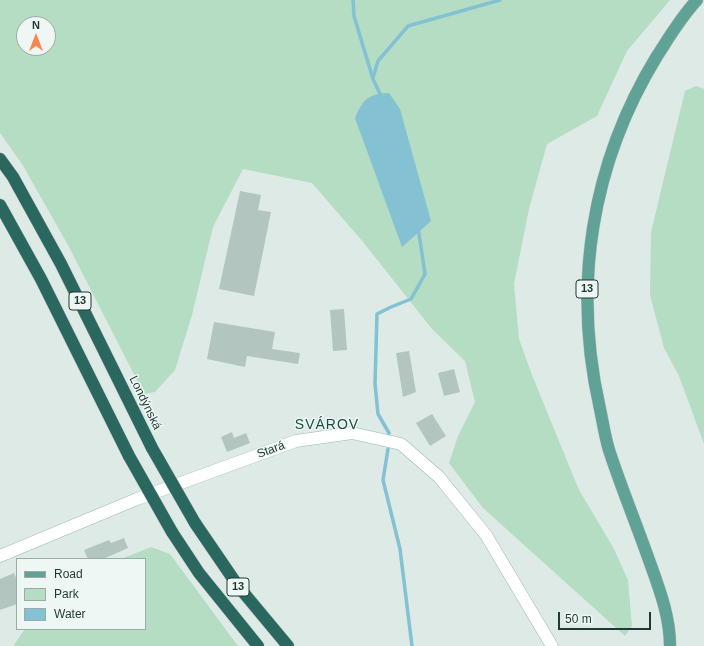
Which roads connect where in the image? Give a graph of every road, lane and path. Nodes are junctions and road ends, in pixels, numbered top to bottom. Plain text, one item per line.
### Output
1 (697, 0) edge
2 (0, 159) edge
3 (0, 205) edge
4 (0, 556) edge
5 (258, 646) edge
6 (288, 646) edge
7 (552, 646) edge
8 (670, 646) edge

1 - 8 main road, 13
2 - 6 highway, Londýnská / 13, bridge
3 - 5 highway, 13, bridge
4 - 7 street, Stará

